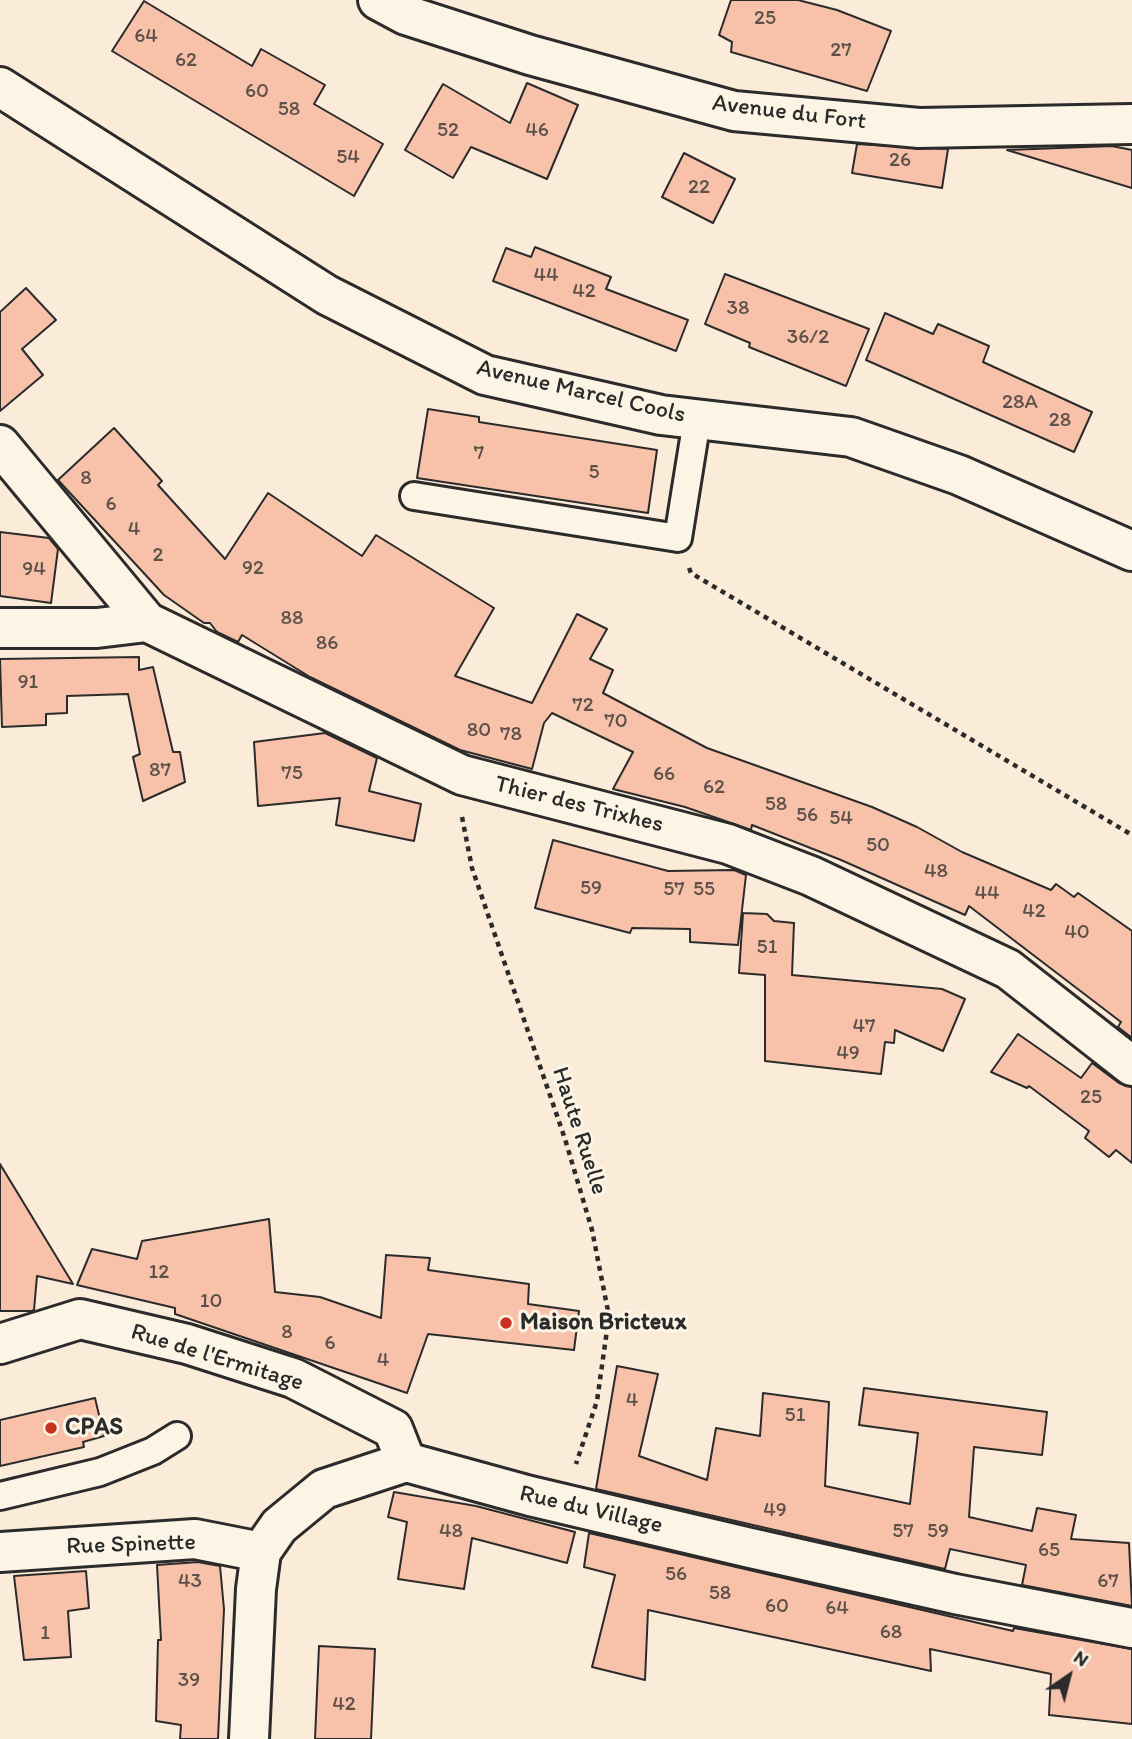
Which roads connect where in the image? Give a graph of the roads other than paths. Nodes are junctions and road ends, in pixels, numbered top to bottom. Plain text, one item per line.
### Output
1 (378, 0) edge
2 (0, 87) edge
3 (1132, 124) edge
4 (697, 420) junction
5 (0, 444) edge
6 (414, 496) dead end
7 (1132, 551) edge
8 (148, 622) junction
9 (0, 628) edge
10 (1132, 1066) edge
11 (0, 1344) edge
12 (177, 1436) dead end
13 (406, 1462) junction
14 (0, 1496) edge
15 (0, 1552) edge
16 (261, 1552) junction
17 (1132, 1628) edge
18 (249, 1739) edge

1 - 3 street, Avenue du Fort
2 - 4 street, Avenue Marcel Cools
4 - 6 lane
4 - 7 street, Avenue Marcel Cools
5 - 8 street
8 - 9 street
8 - 10 street, Thier des Trixhes
11 - 13 street, Rue de l'Ermitage
12 - 14 lane
13 - 16 street
13 - 17 street, Rue du Village
15 - 16 street, Rue Spinette
16 - 18 street

